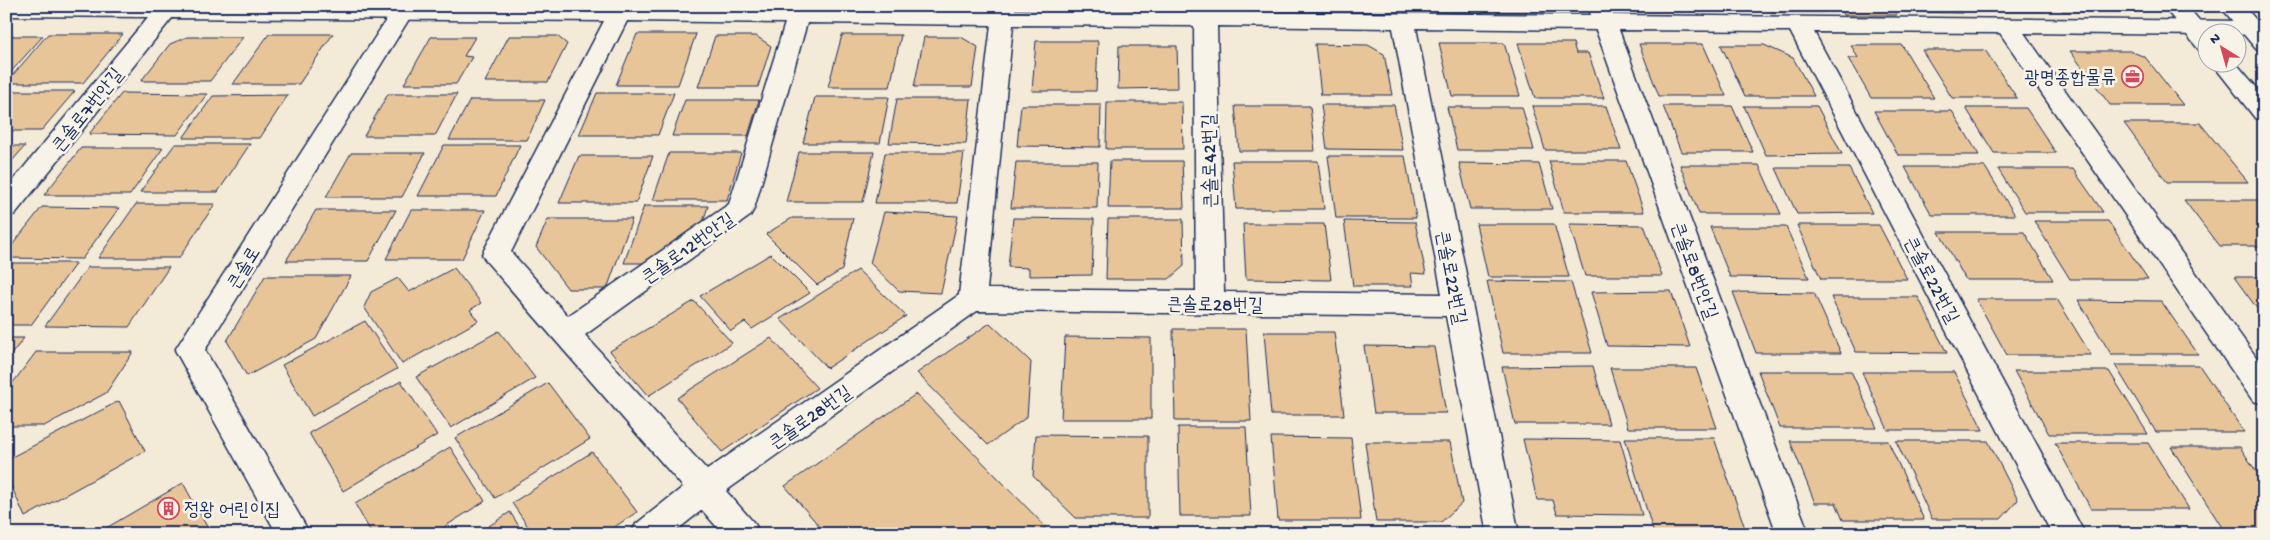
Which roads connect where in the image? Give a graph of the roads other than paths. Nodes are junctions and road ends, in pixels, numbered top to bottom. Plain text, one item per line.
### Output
1 (2174, 6) edge
2 (2231, 6) edge
3 (6, 9) edge
4 (404, 10) edge
5 (165, 11) junction
6 (1003, 12) edge
7 (619, 14) junction
8 (1602, 14) edge
9 (798, 16) junction
10 (1206, 19) junction
11 (1403, 21) junction
12 (1798, 24) junction
13 (2008, 26) junction
14 (2192, 28) junction
15 (2198, 35) edge
16 (2257, 36) edge
17 (2230, 72) edge
18 (2264, 112) edge
19 (6, 207) edge
20 (972, 300) junction
21 (1210, 302) junction
22 (1459, 305) junction
23 (566, 333) junction
24 (2264, 392) edge
25 (705, 489) junction
26 (294, 534) edge
27 (647, 534) edge
28 (744, 534) edge
29 (1503, 534) edge
30 (1793, 534) edge
31 (2069, 534) edge

1 - 14 street
2 - 16 street
3 - 5 street
4 - 5 street
4 - 7 street
4 - 26 street, 큰솔로
5 - 19 street, 큰솔로7번안길
6 - 9 street
6 - 10 street
6 - 20 street
7 - 9 street
7 - 23 street
8 - 11 street
8 - 12 street
8 - 30 street, 큰솔로8번안길
9 - 23 street, 큰솔로12번안길
10 - 11 street
10 - 21 street, 큰솔로42번길
11 - 22 street, 큰솔로22번길
12 - 13 street
12 - 31 street, 큰솔로22번길
13 - 14 street
13 - 24 street
14 - 15 street
14 - 16 street
17 - 18 street
20 - 21 street, 큰솔로28번길
20 - 25 street, 큰솔로28번길
21 - 22 street, 큰솔로28번길
22 - 29 street, 큰솔로22번길
23 - 25 street
25 - 27 street, 큰솔로28번길
25 - 28 street

